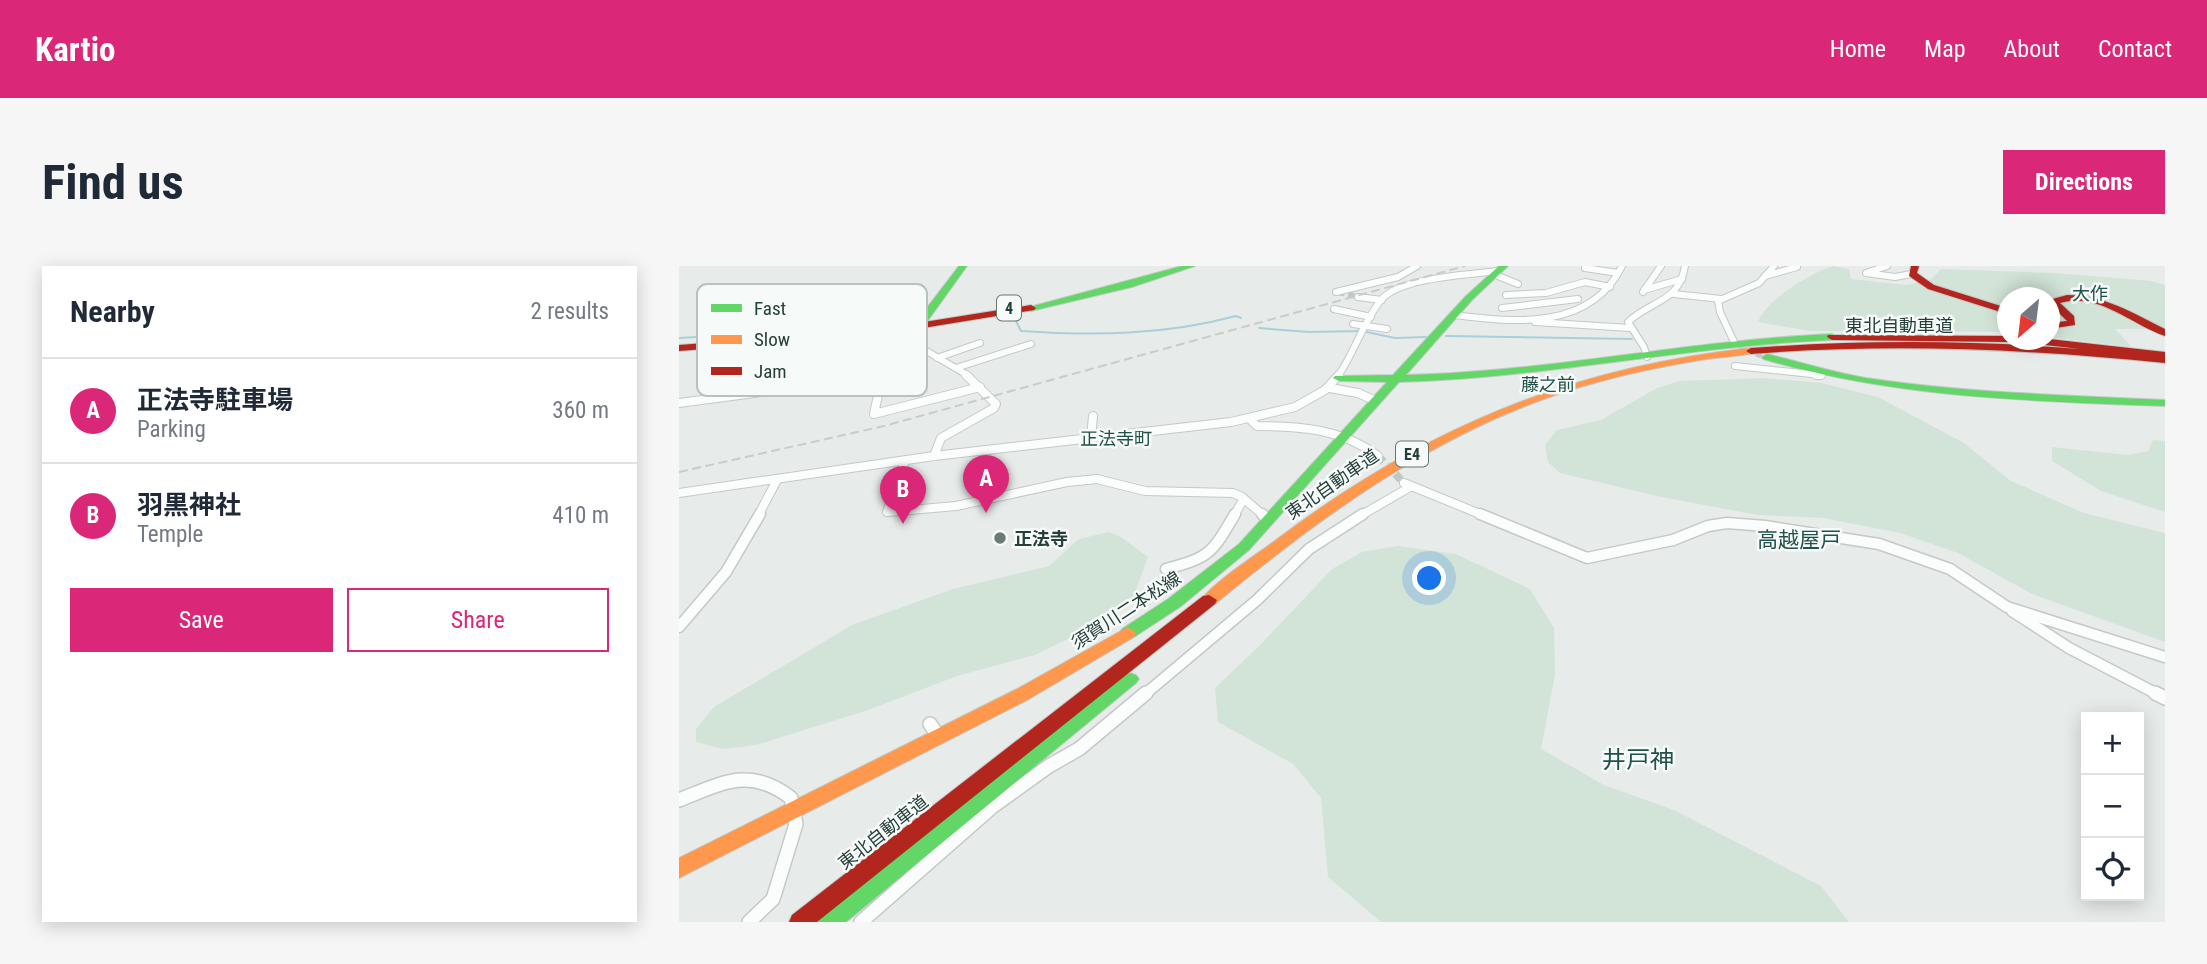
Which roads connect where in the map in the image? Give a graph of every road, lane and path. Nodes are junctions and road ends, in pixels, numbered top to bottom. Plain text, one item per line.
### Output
1 (963, 266) edge
2 (1177, 266) edge
3 (1191, 266) edge
4 (1417, 266) edge
5 (1661, 266) edge
6 (1685, 266) edge
7 (1774, 266) edge
8 (1795, 266) edge
9 (1887, 266) edge
10 (1584, 269) edge
11 (1620, 270) edge
12 (1914, 270) edge
13 (1500, 271) edge
14 (1765, 276) junction
15 (1682, 279) junction
16 (1518, 284) dead end
17 (1610, 287) junction
18 (1557, 291) junction
19 (1336, 292) dead end
20 (1674, 294) junction
21 (1358, 297) tunnel mouth
22 (1577, 299) junction
23 (1721, 299) junction
24 (2060, 299) edge
25 (1382, 300) junction
26 (1594, 303) junction
27 (1997, 306) edge
28 (1502, 308) junction
29 (2060, 308) edge
30 (1334, 309) dead end
31 (927, 313) edge
32 (1455, 315) junction
33 (1371, 317) junction
34 (1603, 319) dead end
35 (1499, 320) junction
36 (1524, 320) junction
37 (927, 323) edge
38 (927, 323) edge
39 (1353, 324) dead end
40 (2060, 325) edge
41 (1367, 326) junction
42 (1604, 327) junction
43 (1630, 328) junction
44 (1387, 329) dead end
45 (2165, 333) edge
46 (1997, 339) edge
47 (980, 343) dead end
48 (1031, 344) dead end
49 (2060, 345) edge
50 (1733, 346) junction
51 (697, 347) edge
52 (697, 348) edge
53 (679, 349) edge
54 (927, 351) edge
55 (1647, 357) junction
56 (1767, 357) tunnel mouth
57 (937, 358) junction
58 (2165, 360) edge
59 (1735, 366) dead end
60 (956, 368) junction
61 (1821, 374) junction
62 (1395, 380) junction
63 (1335, 383) junction
64 (980, 387) junction
65 (732, 396) edge
66 (878, 396) edge
67 (1376, 401) junction
68 (679, 403) edge
69 (2165, 403) edge
70 (1093, 416) dead end
71 (1250, 419) junction
72 (1112, 425) dead end
73 (1111, 436) junction
74 (1343, 437) junction
75 (1091, 438) junction
76 (933, 456) junction
77 (1378, 456) tunnel mouth
78 (905, 461) junction
79 (777, 480) junction
80 (679, 493) edge
81 (1243, 500) junction
82 (1268, 520) junction
83 (1166, 569) dead end
84 (2007, 607) junction
85 (679, 628) edge
86 (2165, 657) edge
87 (2165, 698) edge
88 (679, 800) edge
89 (795, 809) junction
90 (679, 869) edge
91 (749, 922) edge
92 (800, 922) edge
93 (829, 922) edge
94 (861, 922) edge

1 - 31 main road
2 - 37 main road, 4
3 - 38 main road, 4
4 - 19 street
5 - 15 street
6 - 15 street
7 - 14 street
8 - 14 street
9 - 12 street
10 - 11 street
11 - 17 street
12 - 27 main road
13 - 16 street
13 - 25 street
13 - 32 main road, 須賀川二本松線
14 - 23 street
15 - 20 street
17 - 18 street
17 - 26 street
18 - 22 street
18 - 28 street
20 - 23 street
20 - 43 street
21 - 25 street
22 - 26 street
22 - 28 street
23 - 50 street
24 - 45 main road
25 - 33 street
26 - 36 street
28 - 35 street
29 - 40 main road
30 - 33 street
32 - 35 street
32 - 62 main road, 須賀川二本松線
33 - 41 street
34 - 42 street
35 - 36 street
36 - 42 street
39 - 41 street
41 - 44 street
41 - 63 street
42 - 43 street
43 - 55 street
46 - 50 main road
47 - 57 street
48 - 60 street
49 - 58 main road
50 - 55 main road
51 - 53 main road, 4
52 - 53 main road, 4
54 - 57 street
55 - 62 main road
56 - 61 main road
57 - 60 street
58 - 92 main road, 東北自動車道 / E4
58 - 93 main road, 東北自動車道 / E4
59 - 61 street
60 - 64 street
61 - 69 main road
62 - 63 main road
62 - 67 main road, 須賀川二本松線
63 - 67 street
63 - 71 street
64 - 66 street
64 - 76 street
65 - 68 street
67 - 74 main road, 須賀川二本松線
70 - 75 street
71 - 73 street
71 - 74 street
72 - 73 street
73 - 75 street
74 - 77 street
74 - 82 main road, 須賀川二本松線
75 - 76 street
76 - 78 street
78 - 79 street
78 - 81 street
79 - 80 street
79 - 85 street
81 - 82 street
81 - 83 street
82 - 89 main road, 須賀川二本松線
84 - 86 street
84 - 87 street
84 - 94 street
88 - 89 street
89 - 90 main road, 須賀川二本松線
89 - 91 street

